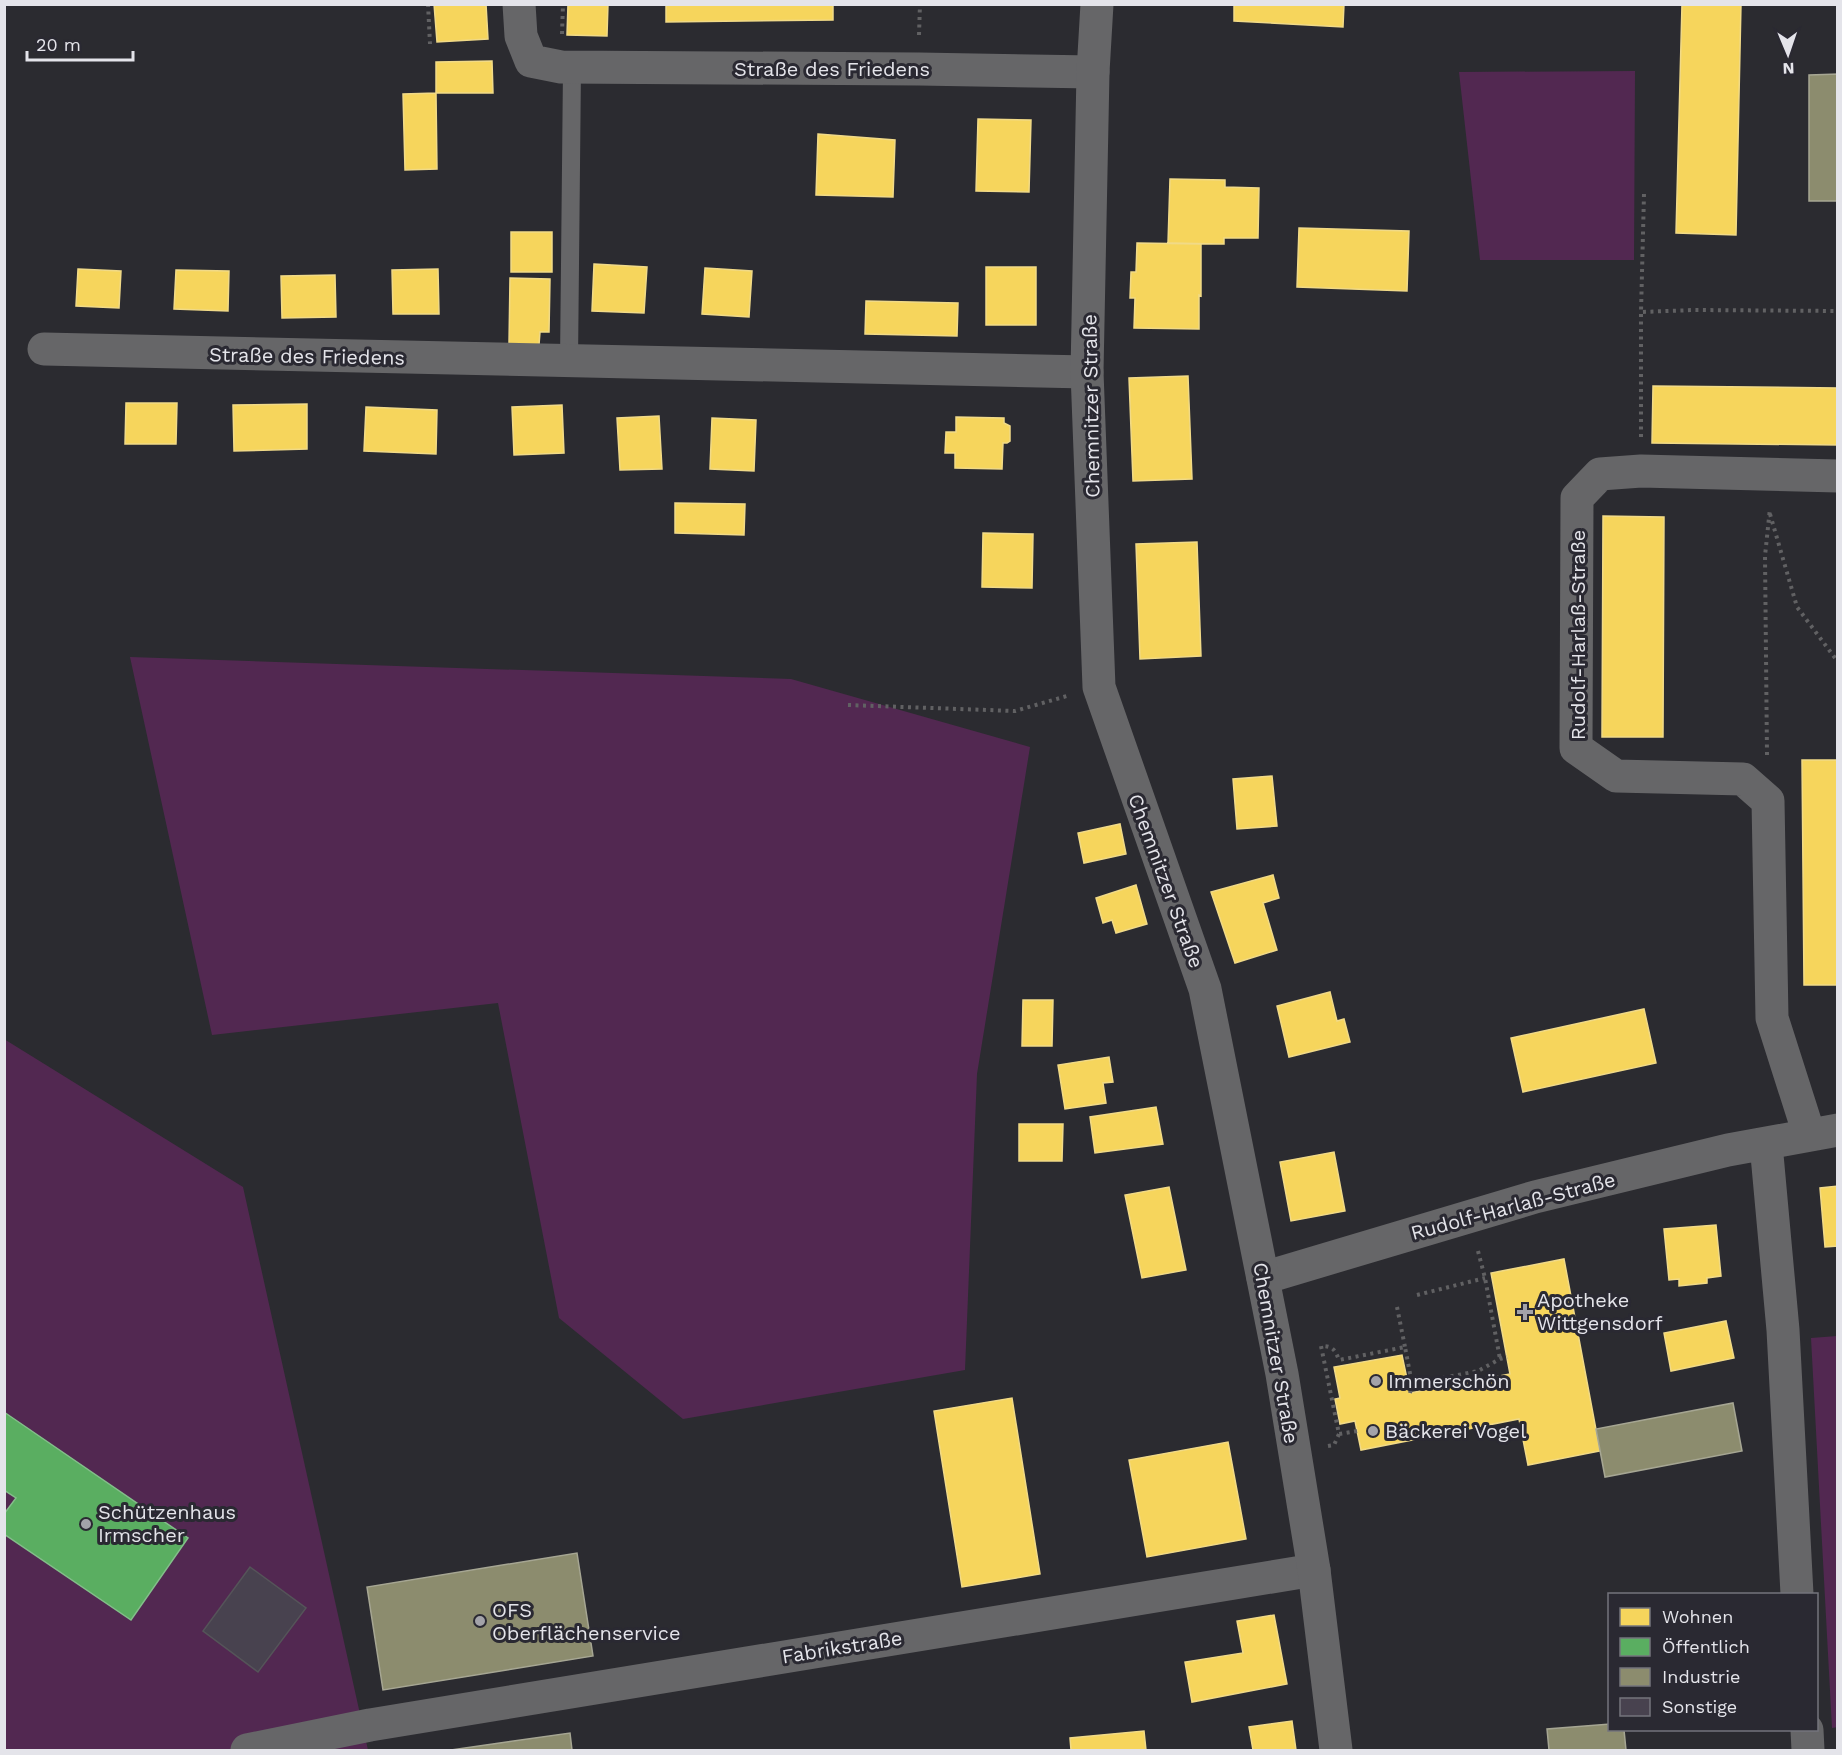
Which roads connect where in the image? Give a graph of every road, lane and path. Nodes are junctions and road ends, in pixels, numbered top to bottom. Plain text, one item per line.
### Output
1 (428, 4) edge
2 (519, 4) edge
3 (1097, 4) edge
4 (430, 44) dead end
5 (572, 68) junction
6 (1093, 72) junction
7 (1644, 194) dead end
8 (1641, 312) junction
9 (1838, 312) edge
10 (44, 349) dead end
11 (569, 362) junction
12 (1087, 372) junction
13 (1641, 471) junction
14 (1838, 476) edge
15 (1838, 662) edge
16 (1100, 687) junction
17 (848, 705) dead end
18 (1768, 801) junction
19 (1823, 1132) edge
20 (1766, 1143) junction
21 (1469, 1217) junction
22 (1263, 1278) junction
23 (1485, 1278) junction
24 (1417, 1295) dead end
25 (1397, 1307) dead end
26 (1502, 1331) dead end
27 (1495, 1332) junction
28 (1405, 1347) junction
29 (1507, 1357) dead end
30 (1500, 1359) junction
31 (1412, 1384) junction
32 (1410, 1393) dead end
33 (1357, 1431) dead end
34 (1339, 1434) junction
35 (1322, 1447) dead end
36 (1314, 1570) junction
37 (1797, 1593) edge
38 (1807, 1731) edge
39 (372, 1738) edge
40 (247, 1750) edge
41 (1336, 1750) edge
42 (1808, 1750) edge

1 - 4 path
2 - 5 street, Straße des Friedens
3 - 6 street, Chemnitzer Straße
5 - 6 street, Straße des Friedens
5 - 11 lane
6 - 12 street, Chemnitzer Straße
7 - 8 path
8 - 9 path
8 - 13 path
10 - 11 street, Straße des Friedens
11 - 12 street, Straße des Friedens
12 - 16 street, Chemnitzer Straße
13 - 14 street, Rudolf-Harlaß-Straße
13 - 18 street, Rudolf-Harlaß-Straße
15 - 18 path
16 - 17 path
16 - 22 street, Chemnitzer Straße
18 - 19 street, Rudolf-Harlaß-Straße
19 - 20 street, Rudolf-Harlaß-Straße
20 - 21 street, Rudolf-Harlaß-Straße
20 - 37 street
21 - 22 street, Rudolf-Harlaß-Straße
21 - 23 path
22 - 36 street, Chemnitzer Straße
23 - 24 path
23 - 27 path
25 - 28 path
26 - 27 path
27 - 30 path
28 - 31 path
28 - 34 path
29 - 30 path
30 - 31 path
31 - 32 path
33 - 34 path
34 - 35 path
36 - 39 street, Fabrikstraße
36 - 41 street, Chemnitzer Straße
38 - 42 street
39 - 40 street, Fabrikstraße

